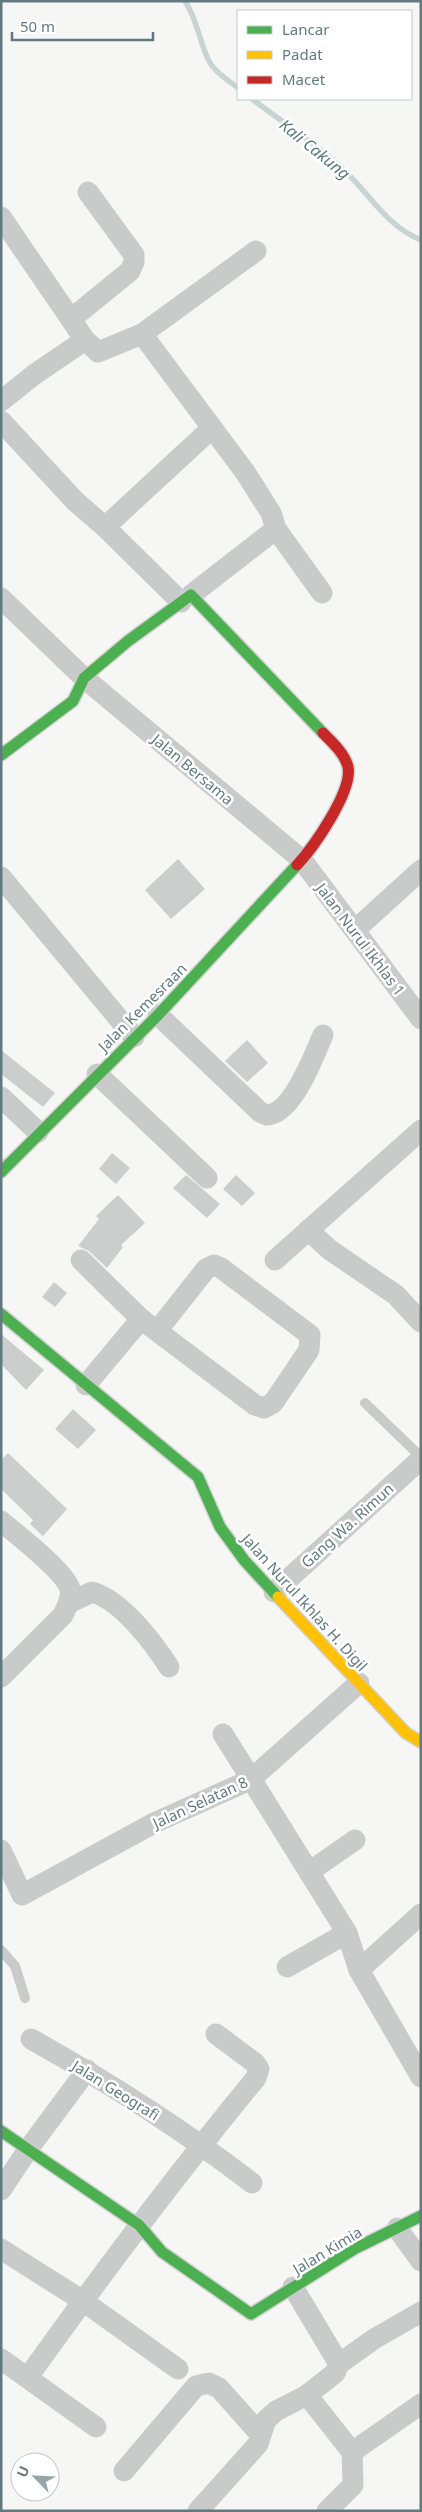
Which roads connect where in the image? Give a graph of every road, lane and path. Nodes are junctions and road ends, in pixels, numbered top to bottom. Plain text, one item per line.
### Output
1 (88, 192) dead end
2 (1, 217) edge
3 (256, 251) dead end
4 (71, 319) junction
5 (142, 334) junction
6 (85, 340) junction
7 (1, 401) edge
8 (1, 421) edge
9 (212, 428) junction
10 (105, 527) junction
11 (276, 529) junction
12 (322, 592) dead end
13 (1, 598) edge
14 (186, 599) junction
15 (84, 678) junction
16 (1, 755) edge
17 (302, 860) junction
18 (421, 870) edge
19 (1, 877) edge
20 (355, 930) junction
21 (158, 1015) junction
22 (421, 1019) edge
23 (323, 1035) dead end
24 (134, 1037) junction
25 (97, 1074) junction
26 (1, 1097) edge
27 (421, 1130) edge
28 (38, 1132) junction
29 (1, 1172) edge
30 (207, 1178) dead end
31 (308, 1230) junction
32 (81, 1260) dead end
33 (275, 1260) dead end
34 (1, 1314) edge
35 (421, 1322) edge
36 (149, 1325) junction
37 (86, 1385) junction
38 (365, 1403) dead end
39 (421, 1458) edge
40 (1, 1521) edge
41 (274, 1592) junction
42 (69, 1603) junction
43 (169, 1667) dead end
44 (1, 1677) edge
45 (359, 1684) junction
46 (223, 1734) dead end
47 (421, 1742) edge
48 (250, 1780) junction
49 (355, 1840) dead end
50 (1, 1850) edge
51 (308, 1872) junction
52 (421, 1914) edge
53 (347, 1933) junction
54 (1, 1950) edge
55 (287, 1967) dead end
56 (359, 1970) junction
57 (24, 1998) dead end
58 (216, 2034) dead end
59 (30, 2038) dead end
60 (87, 2070) junction
61 (421, 2077) edge
62 (1, 2132) edge
63 (201, 2144) junction
64 (29, 2148) junction
65 (252, 2183) dead end
66 (1, 2190) edge
67 (421, 2216) edge
68 (139, 2225) junction
69 (397, 2228) junction
70 (1, 2249) edge
71 (421, 2261) edge
72 (294, 2287) junction
73 (83, 2300) junction
74 (421, 2312) edge
75 (1, 2359) edge
76 (339, 2364) junction
77 (178, 2369) dead end
78 (28, 2377) junction
79 (307, 2395) junction
80 (421, 2404) edge
81 (96, 2427) dead end
82 (260, 2434) junction
83 (352, 2452) junction
84 (124, 2471) dead end
85 (198, 2511) edge
86 (327, 2511) edge

1 - 4 street
2 - 4 street
3 - 5 street
4 - 6 street
5 - 6 street
5 - 9 street
6 - 7 street
8 - 10 street
9 - 10 street
9 - 11 street
10 - 14 street
11 - 12 street
11 - 14 street
13 - 15 street, Jalan Bersama
14 - 15 street
14 - 17 street, Jalan Kemesraan
15 - 16 street
15 - 17 street, Jalan Bersama
17 - 20 street, Jalan Nurul Ikhlas 1
17 - 21 street, Jalan Kemesraan
18 - 20 street
19 - 24 street
20 - 22 street, Jalan Nurul Ikhlas 1
21 - 23 street
21 - 24 street, Jalan Kemesraan
24 - 25 street, Jalan Kemesraan
25 - 28 street, Jalan Kemesraan
25 - 30 street
26 - 28 street
27 - 31 street
28 - 29 street, Jalan Kemesraan
31 - 33 street
31 - 35 street
32 - 36 street
34 - 37 street, Jalan Nurul Ikhlas H. Digil
36 - 36 street
36 - 37 street
37 - 41 street, Jalan Nurul Ikhlas H. Digil
38 - 39 lane
39 - 41 street, Gang Wa. Rimun
40 - 42 street
41 - 45 street, Jalan Nurul Ikhlas H. Digil
42 - 43 street
42 - 44 street
45 - 47 street, Jalan Nurul Ikhlas H. Digil
45 - 48 street, Jalan Selatan 8
46 - 48 street
48 - 50 street, Jalan Selatan 8
48 - 51 street
49 - 51 street
51 - 53 street
52 - 56 street
53 - 55 street
53 - 56 street
54 - 57 lane
56 - 61 street
58 - 63 street
59 - 60 street, Jalan Geografi
60 - 63 street, Jalan Geografi
60 - 64 street
62 - 64 street
63 - 65 street, Jalan Geografi
63 - 68 street
64 - 66 street
64 - 68 street
67 - 69 street, Jalan Kimia
68 - 72 street, Jalan Kimia
68 - 73 street
69 - 71 street
69 - 72 street, Jalan Kimia
70 - 73 street
72 - 76 street
73 - 77 street
73 - 78 street
74 - 76 street
75 - 78 street
76 - 79 street
78 - 81 street
79 - 82 street
79 - 83 street
80 - 83 street
82 - 84 street
82 - 85 street
83 - 86 street

